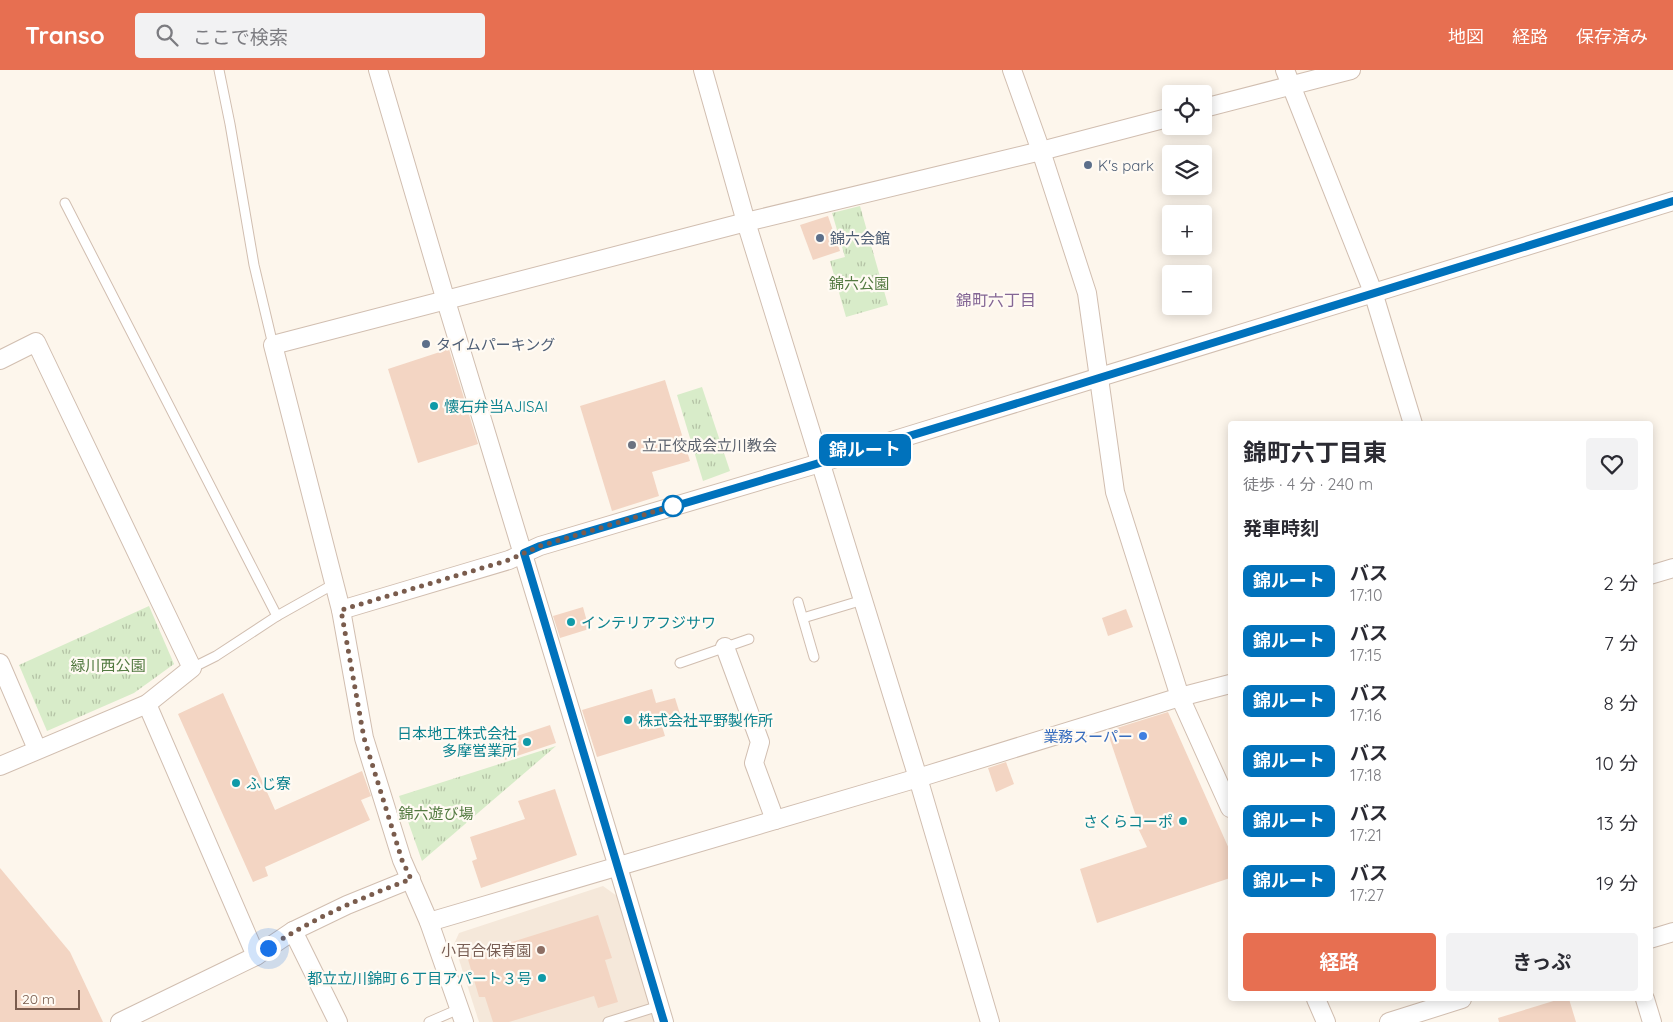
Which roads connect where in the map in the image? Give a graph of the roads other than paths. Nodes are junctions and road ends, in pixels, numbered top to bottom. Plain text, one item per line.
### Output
1 (219, 70) edge
2 (378, 70) edge
3 (703, 70) edge
4 (1012, 70) edge
5 (1351, 70) edge
6 (1288, 78) edge
7 (1212, 105) edge
8 (1162, 119) edge
9 (1041, 151) junction
10 (1673, 201) edge
11 (65, 203) dead end
12 (746, 222) junction
13 (1373, 292) junction
14 (446, 301) junction
15 (273, 345) junction
16 (0, 360) edge
17 (1099, 378) junction
18 (1412, 421) edge
19 (820, 463) junction
20 (524, 553) junction
21 (1673, 568) edge
22 (1653, 574) edge
23 (334, 584) junction
24 (863, 600) junction
25 (798, 602) dead end
26 (341, 610) junction
27 (277, 616) junction
28 (803, 618) junction
29 (749, 638) dead end
30 (725, 647) junction
31 (814, 657) dead end
32 (0, 663) edge
33 (680, 663) dead end
34 (192, 668) junction
35 (1228, 685) edge
36 (1180, 697) junction
37 (147, 704) junction
38 (37, 749) junction
39 (0, 766) edge
40 (918, 778) junction
41 (1228, 804) edge
42 (775, 820) junction
43 (618, 867) junction
44 (411, 879) junction
45 (429, 922) junction
46 (293, 931) junction
47 (1673, 932) edge
48 (1653, 938) edge
49 (256, 956) junction
50 (1317, 1001) edge
51 (1456, 1001) edge
52 (1646, 1001) edge
53 (661, 1014) edge
54 (462, 1015) edge
55 (120, 1022) edge
56 (338, 1022) edge
57 (429, 1022) edge
58 (608, 1022) edge
59 (990, 1022) edge
60 (1326, 1022) edge
61 (1389, 1022) edge
62 (1652, 1022) edge

1 - 15 lane
2 - 14 street
3 - 12 street
4 - 9 street
5 - 6 street
6 - 7 street
6 - 13 street
8 - 9 street
9 - 12 street
9 - 17 street
10 - 13 street
11 - 27 lane
12 - 14 street
12 - 19 street
13 - 17 street
13 - 18 street
14 - 15 street
14 - 20 street
15 - 23 street
16 - 34 street
17 - 19 street
17 - 36 street
19 - 20 street
19 - 24 street
20 - 26 street
20 - 43 street
21 - 22 street
23 - 26 street
23 - 27 lane
24 - 28 lane
24 - 40 street
25 - 28 lane
26 - 44 street
27 - 34 lane
28 - 31 lane
29 - 30 lane
30 - 33 lane
30 - 42 street
32 - 38 street
34 - 37 street
35 - 36 street
36 - 40 street
36 - 41 street
37 - 38 street
37 - 49 street
38 - 39 street
40 - 42 street
40 - 59 street
42 - 43 street
43 - 45 street
43 - 53 street
44 - 45 street
44 - 46 street
45 - 54 street
46 - 49 street
46 - 56 street
47 - 48 street
49 - 55 street
50 - 60 street
51 - 61 street
52 - 62 street
53 - 58 lane
54 - 57 lane

